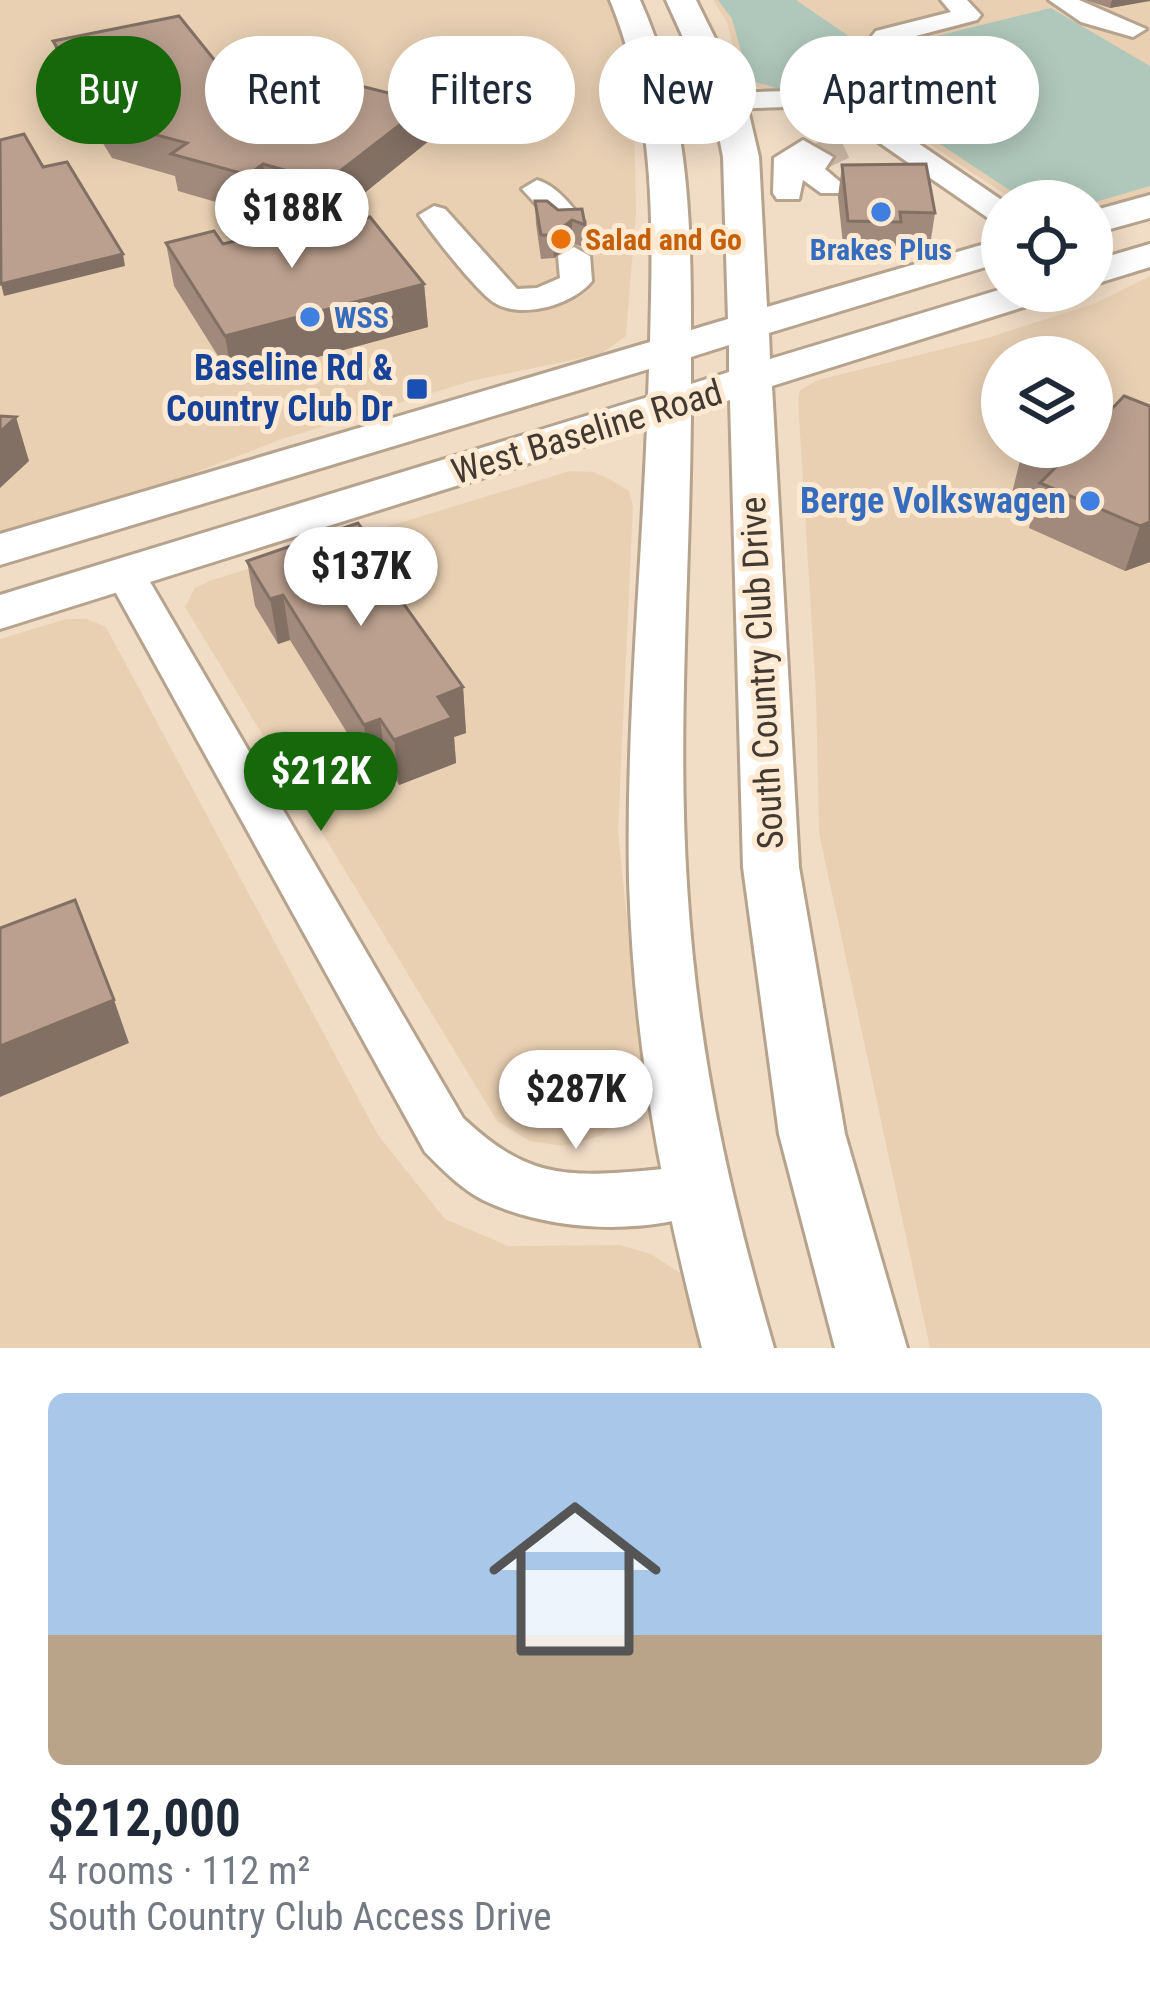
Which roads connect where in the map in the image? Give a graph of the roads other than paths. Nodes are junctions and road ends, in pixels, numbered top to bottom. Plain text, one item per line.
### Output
1 (625, 0) edge
2 (680, 0) edge
3 (953, 0) edge
4 (1060, 0) edge
5 (1133, 28) dead end
6 (697, 36) edge
7 (885, 36) dead end
8 (738, 144) edge
9 (826, 144) tunnel mouth
10 (836, 144) edge
11 (855, 144) edge
12 (831, 187) dead end
13 (537, 189) dead end
14 (788, 193) dead end
15 (981, 204) edge
16 (1150, 206) edge
17 (434, 215) dead end
18 (1113, 217) edge
19 (569, 222) edge
20 (1150, 255) edge
21 (574, 256) dead end
22 (981, 259) edge
23 (1113, 266) edge
24 (981, 303) edge
25 (670, 349) junction
26 (747, 354) junction
27 (670, 405) junction
28 (0, 550) edge
29 (126, 574) junction
30 (0, 612) edge
31 (695, 1191) junction
32 (738, 1348) edge
33 (871, 1348) edge

1 - 25 main road
2 - 6 main road, South Country Club Drive
3 - 7 street
4 - 5 street
8 - 26 main road, South Country Club Drive
9 - 14 street
10 - 12 street
11 - 15 street
13 - 19 street
16 - 18 main road
17 - 21 street
20 - 23 main road
22 - 26 main road, West Baseline Road
24 - 26 main road, West Baseline Road
25 - 26 main road, West Baseline Road
25 - 27 main road
25 - 28 main road, West Baseline Road
26 - 27 main road, West Baseline Road
26 - 33 main road, South Country Club Drive
27 - 29 main road, West Baseline Road
27 - 31 main road
29 - 30 main road, West Baseline Road
29 - 31 street
31 - 32 main road

